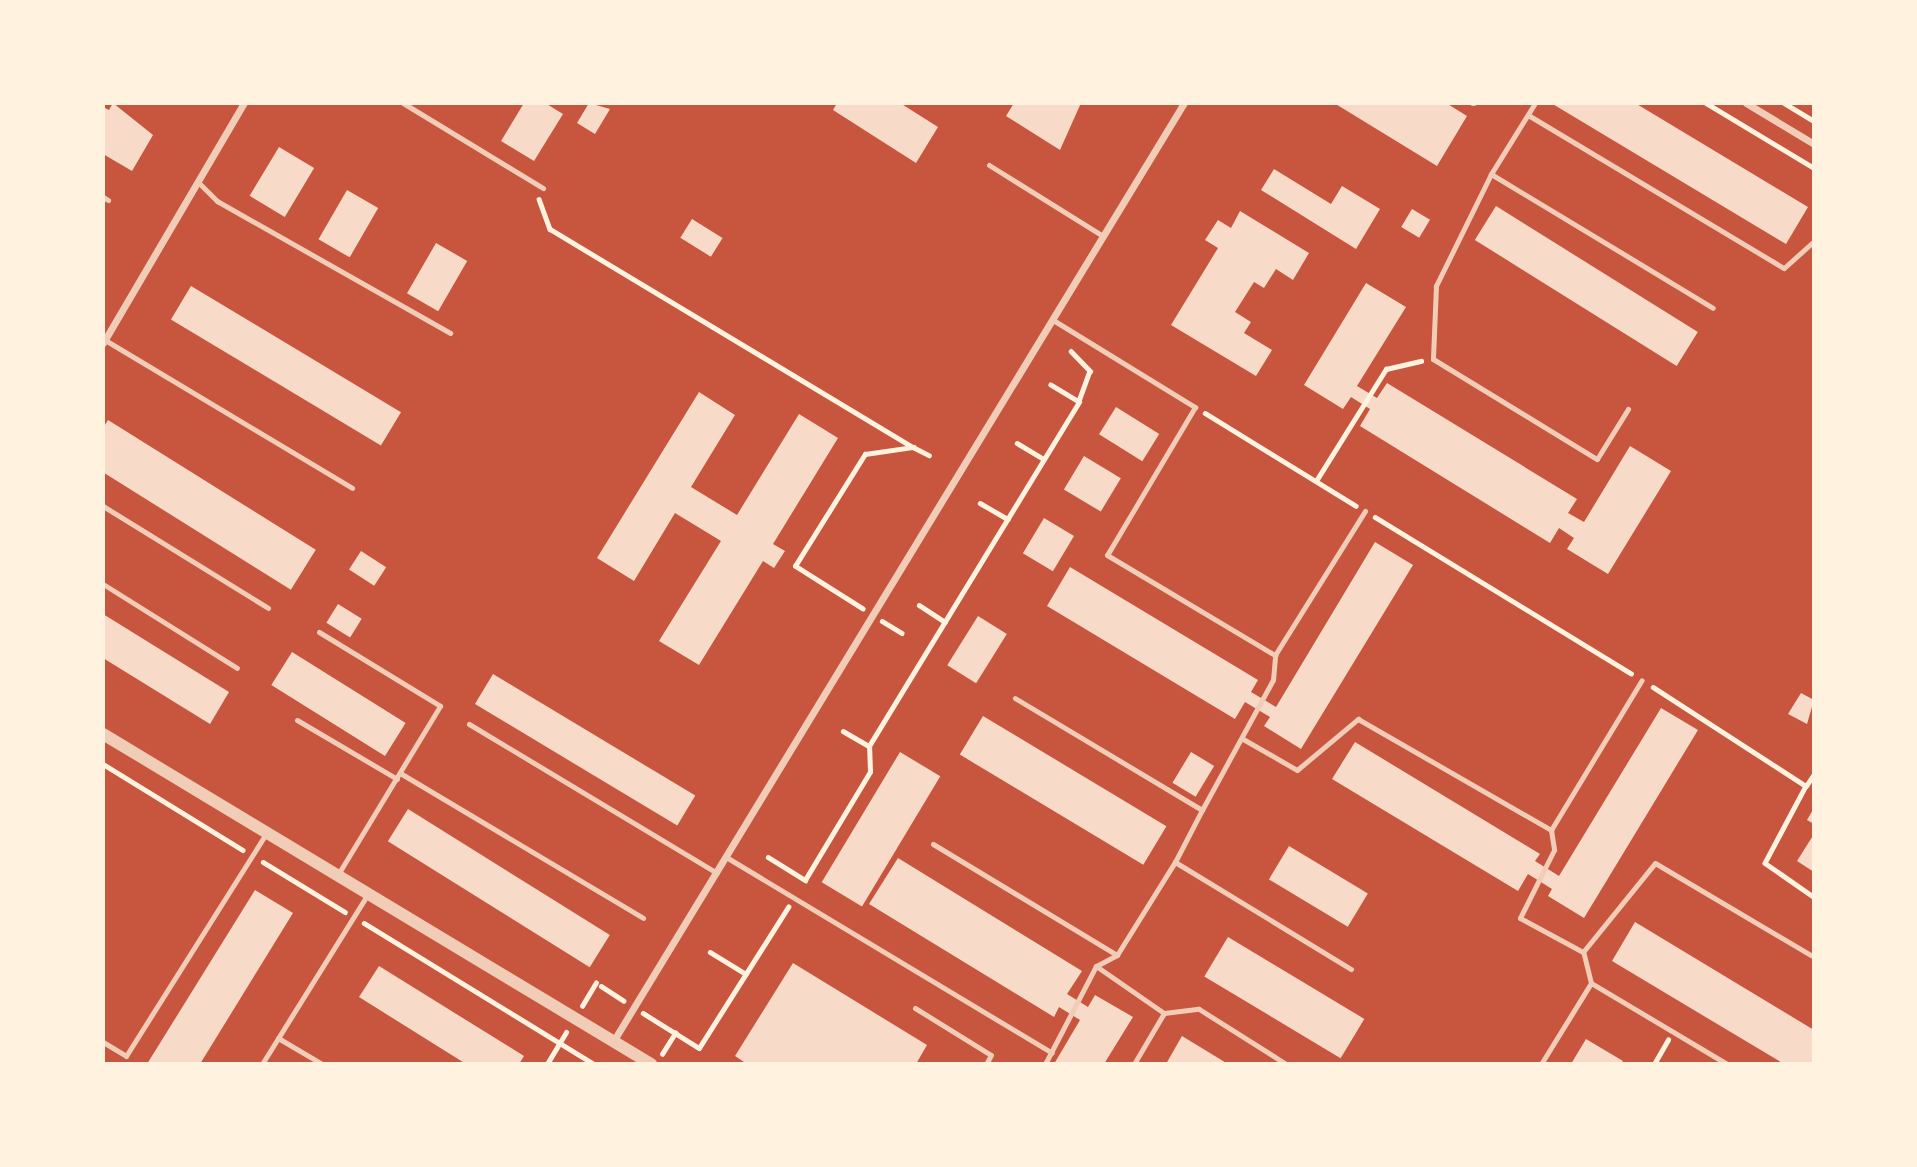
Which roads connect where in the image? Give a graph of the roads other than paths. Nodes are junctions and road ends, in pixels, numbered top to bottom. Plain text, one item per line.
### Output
1 (244, 103) edge
2 (404, 103) edge
3 (1184, 103) edge
4 (1535, 103) edge
5 (1746, 103) edge
6 (1528, 115) junction
7 (1814, 144) edge
8 (989, 165) dead end
9 (1491, 174) junction
10 (198, 181) junction
11 (543, 188) road end
12 (1102, 236) junction
13 (1814, 241) edge
14 (1713, 308) dead end
15 (1053, 320) junction
16 (450, 333) dead end
17 (104, 341) edge
18 (1628, 409) dead end
19 (352, 488) dead end
20 (103, 506) edge
21 (1365, 511) road end
22 (103, 584) edge
23 (268, 608) dead end
24 (319, 632) dead end
25 (1275, 655) junction
26 (237, 668) dead end
27 (1642, 680) road end
28 (1015, 698) dead end
29 (297, 720) dead end
30 (469, 724) dead end
31 (103, 734) edge
32 (1243, 739) junction
33 (400, 773) junction
34 (397, 779) junction
35 (1202, 810) junction
36 (1551, 830) junction
37 (265, 835) junction
38 (933, 844) dead end
39 (726, 857) junction
40 (1175, 862) junction
41 (718, 873) junction
42 (337, 876) junction
43 (367, 895) junction
44 (643, 918) dead end
45 (1583, 952) junction
46 (1117, 955) junction
47 (1814, 957) edge
48 (1096, 966) junction
49 (1351, 969) dead end
50 (1591, 983) junction
51 (915, 1007) dead end
52 (1164, 1013) junction
53 (278, 1038) junction
54 (614, 1040) junction
55 (103, 1042) edge
56 (1052, 1053) junction
57 (262, 1064) edge
58 (322, 1064) edge
59 (654, 1064) edge
60 (986, 1064) edge
61 (1045, 1064) edge
62 (1134, 1064) edge
63 (1286, 1064) edge
64 (1541, 1064) edge
65 (1727, 1064) edge

1 - 10 street
2 - 11 lane
3 - 12 street
4 - 6 lane
5 - 7 street
6 - 9 lane
6 - 13 lane
8 - 12 lane
9 - 14 lane
9 - 18 lane
10 - 16 lane
10 - 17 street
12 - 15 street
15 - 25 lane
15 - 39 street
17 - 19 lane
20 - 23 lane
21 - 25 lane
22 - 26 lane
24 - 33 lane
25 - 32 lane
27 - 36 lane
28 - 35 lane
29 - 34 lane
30 - 41 lane
31 - 37 street
32 - 35 lane
32 - 36 lane
33 - 34 lane
33 - 44 lane
34 - 42 lane
35 - 40 lane
36 - 45 lane
37 - 42 street
37 - 55 lane
38 - 46 lane
39 - 41 street
39 - 56 lane
40 - 46 lane
40 - 49 lane
41 - 54 street
42 - 43 street
43 - 53 lane
43 - 54 street
45 - 47 lane
45 - 50 lane
46 - 48 lane
48 - 52 lane
48 - 56 lane
50 - 64 lane
50 - 65 lane
51 - 60 lane
52 - 62 lane
52 - 63 lane
53 - 57 lane
53 - 58 lane
54 - 59 street
56 - 61 lane

